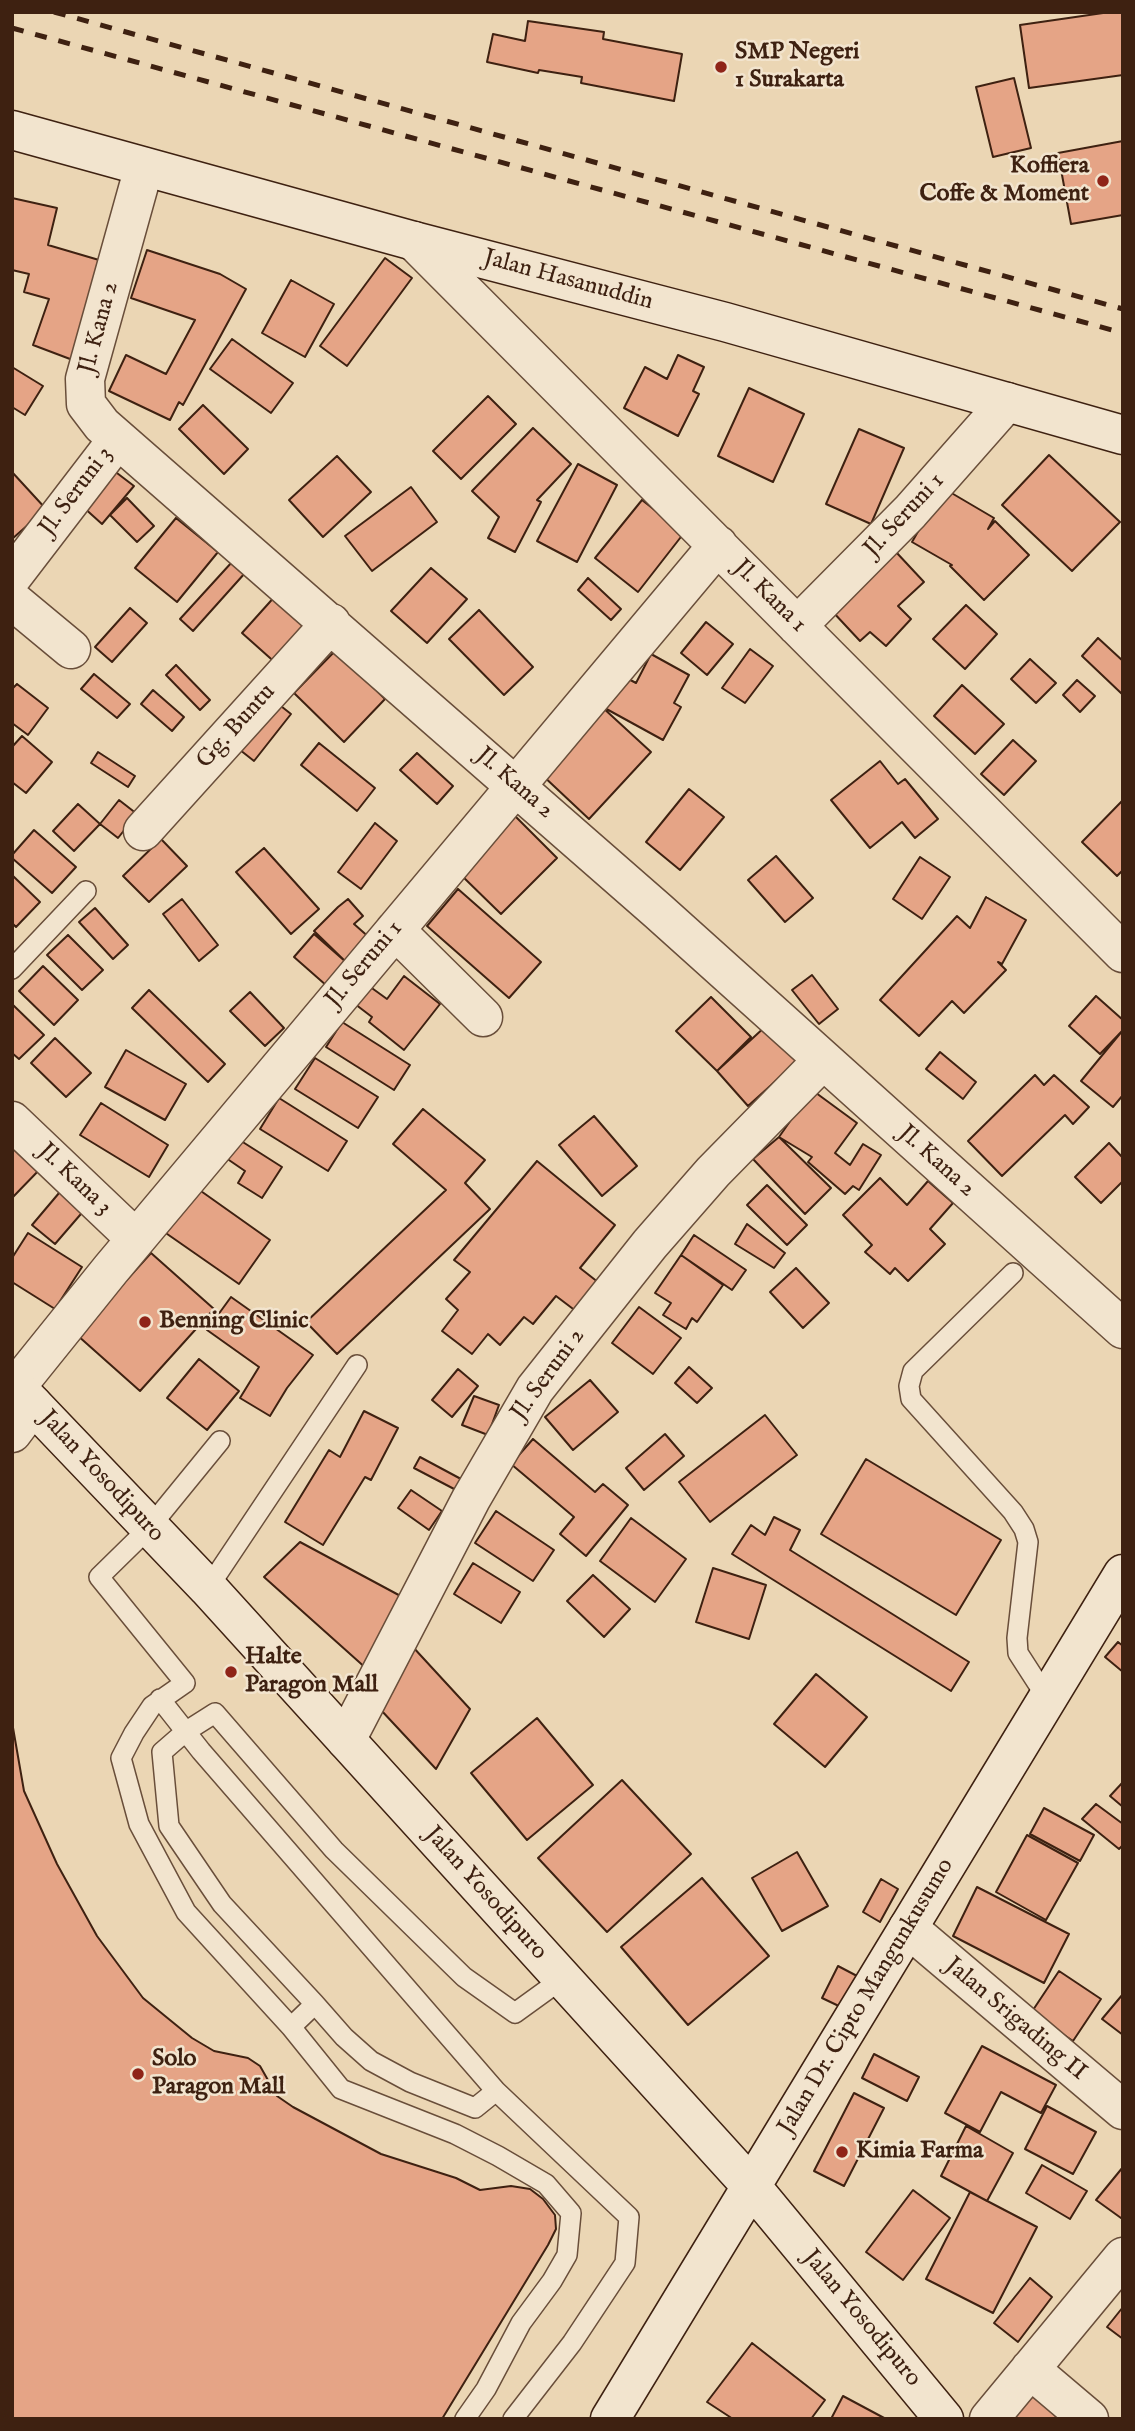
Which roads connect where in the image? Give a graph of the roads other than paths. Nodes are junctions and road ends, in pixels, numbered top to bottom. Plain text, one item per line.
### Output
1 (12, 130) edge
2 (144, 167) junction
3 (414, 241) junction
4 (1007, 402) junction
5 (1123, 435) edge
6 (117, 440) junction
7 (718, 545) junction
8 (12, 577) edge
9 (12, 600) edge
10 (331, 623) junction
11 (797, 626) junction
12 (71, 649) dead end
13 (515, 785) junction
14 (143, 831) dead end
15 (86, 891) dead end
16 (395, 930) junction
17 (1123, 953) edge
18 (12, 970) edge
19 (483, 1017) dead end
20 (823, 1060) junction
21 (12, 1121) edge
22 (136, 1239) junction
23 (1013, 1273) dead end
24 (1123, 1329) edge
25 (357, 1365) dead end
26 (18, 1402) edge
27 (220, 1441) dead end
28 (149, 1528) junction
29 (1123, 1574) edge
30 (208, 1588) junction
31 (1047, 1698) junction
32 (160, 1699) junction
33 (185, 1732) junction
34 (346, 1740) junction
35 (908, 1928) junction
36 (555, 1984) junction
37 (316, 2004) junction
38 (291, 2027) junction
39 (496, 2091) junction
40 (1123, 2110) edge
41 (752, 2187) junction
42 (1123, 2257) edge
43 (1030, 2369) junction
44 (466, 2419) edge
45 (513, 2419) edge
46 (610, 2419) edge
47 (944, 2419) edge
48 (989, 2419) edge
49 (1089, 2419) edge

1 - 2 street, Jalan Hasanuddin
2 - 3 street, Jalan Hasanuddin
2 - 6 street, Jl. Kana 2
3 - 4 street, Jalan Hasanuddin
3 - 7 street, Jl. Kana 1
4 - 5 street, Jalan Hasanuddin
4 - 11 street, Jl. Seruni 1
6 - 8 street, Jl. Seruni 3
6 - 10 street, Jl. Kana 2
7 - 11 street, Jl. Kana 1
7 - 13 street, Jl. Seruni 1
9 - 12 street
10 - 13 street, Jl. Kana 2
10 - 14 street, Gg. Buntu
11 - 17 street, Jl. Kana 1
13 - 16 street, Jl. Seruni 1
13 - 20 street, Jl. Kana 2
15 - 18 lane
16 - 19 street
16 - 22 street, Jl. Seruni 1
20 - 24 street, Jl. Kana 2
20 - 34 street, Jl. Seruni 2
21 - 22 street, Jl. Kana 3
22 - 26 street, Jl. Seruni 1
23 - 31 lane
25 - 30 lane
26 - 28 street, Jalan Yosodipuro
27 - 28 lane
28 - 30 street, Jalan Yosodipuro
28 - 32 lane
29 - 31 street, Jalan Dr. Cipto Mangunkusumo
30 - 34 street, Jalan Yosodipuro
31 - 35 street, Jalan Dr. Cipto Mangunkusumo
32 - 33 lane
32 - 38 lane
33 - 36 lane
33 - 37 lane
33 - 39 lane
34 - 36 street, Jalan Yosodipuro
35 - 40 street, Jalan Srigading II
35 - 41 street, Jalan Dr. Cipto Mangunkusumo
36 - 41 street, Jalan Yosodipuro
37 - 38 lane
37 - 39 lane
38 - 44 lane
39 - 45 lane
41 - 46 street, Jalan Dr. Cipto Mangunkusumo
41 - 47 street, Jalan Yosodipuro
42 - 43 street
43 - 48 street
43 - 49 street

